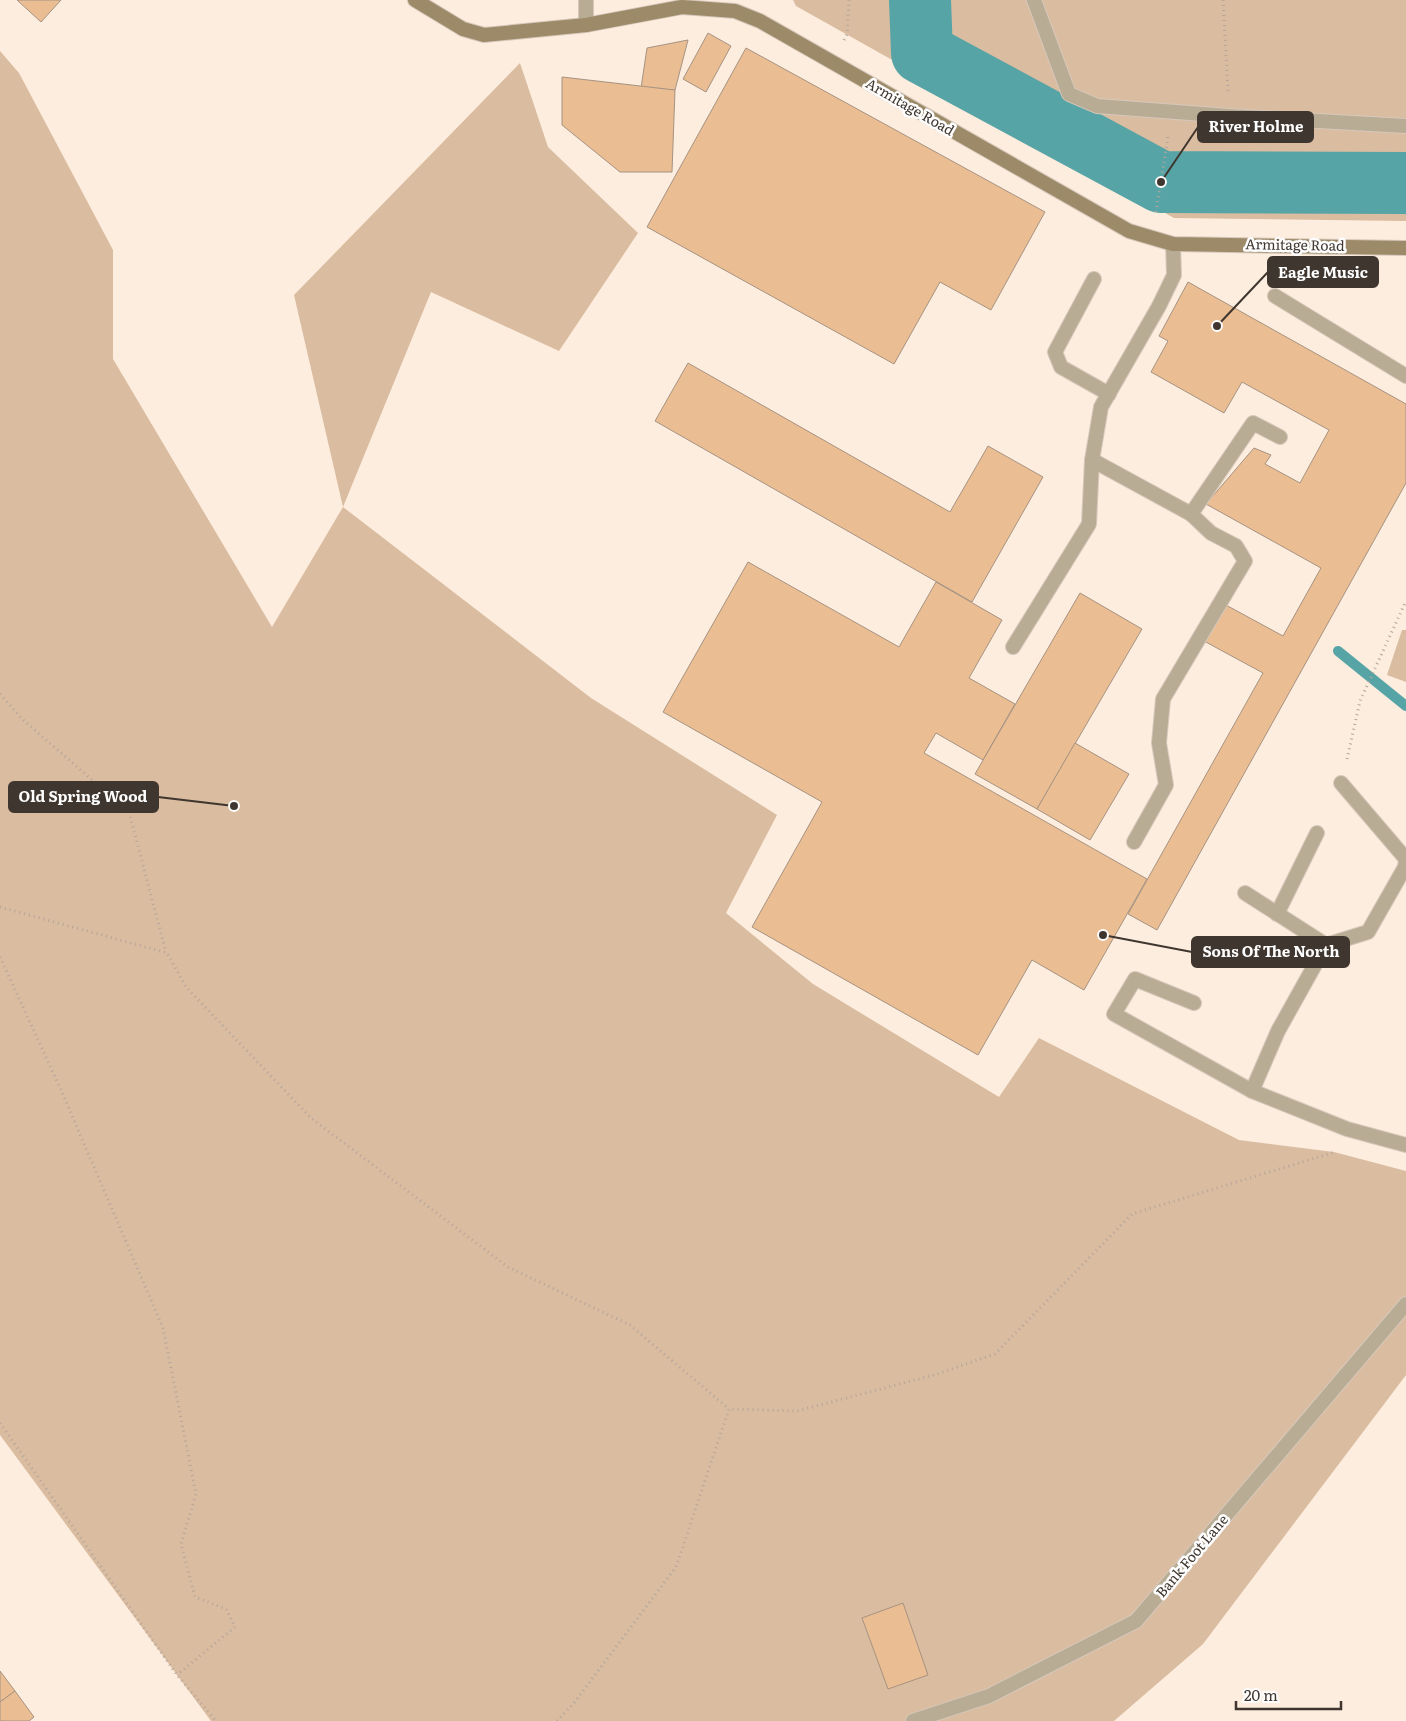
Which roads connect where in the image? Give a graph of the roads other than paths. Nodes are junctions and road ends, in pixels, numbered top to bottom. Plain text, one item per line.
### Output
1 (415, 0) edge
2 (586, 0) edge
3 (1034, 0) edge
4 (586, 24) junction
5 (1406, 126) edge
6 (1173, 244) junction
7 (1406, 248) edge
8 (1094, 279) dead end
9 (1275, 296) dead end
10 (1406, 376) edge
11 (1108, 394) junction
12 (1280, 436) dead end
13 (1092, 460) junction
14 (1191, 514) junction
15 (1014, 647) dead end
16 (1341, 783) road end
17 (1317, 833) dead end
18 (1134, 842) dead end
19 (1244, 893) dead end
20 (1277, 914) junction
21 (1326, 945) junction
22 (1194, 1003) dead end
23 (1252, 1091) junction
24 (1406, 1146) edge
25 (1406, 1304) edge
26 (913, 1721) edge

1 - 4 main road, Armitage Road
2 - 4 street
3 - 5 street
4 - 6 main road, Armitage Road
6 - 7 main road, Armitage Road
6 - 11 street
8 - 11 street
9 - 10 street
11 - 13 street
12 - 14 street
13 - 14 street
13 - 15 street
14 - 18 street
16 - 21 street
17 - 20 street
19 - 20 street
20 - 21 street
21 - 23 street
22 - 23 street
23 - 24 street
25 - 26 street, Bank Foot Lane

